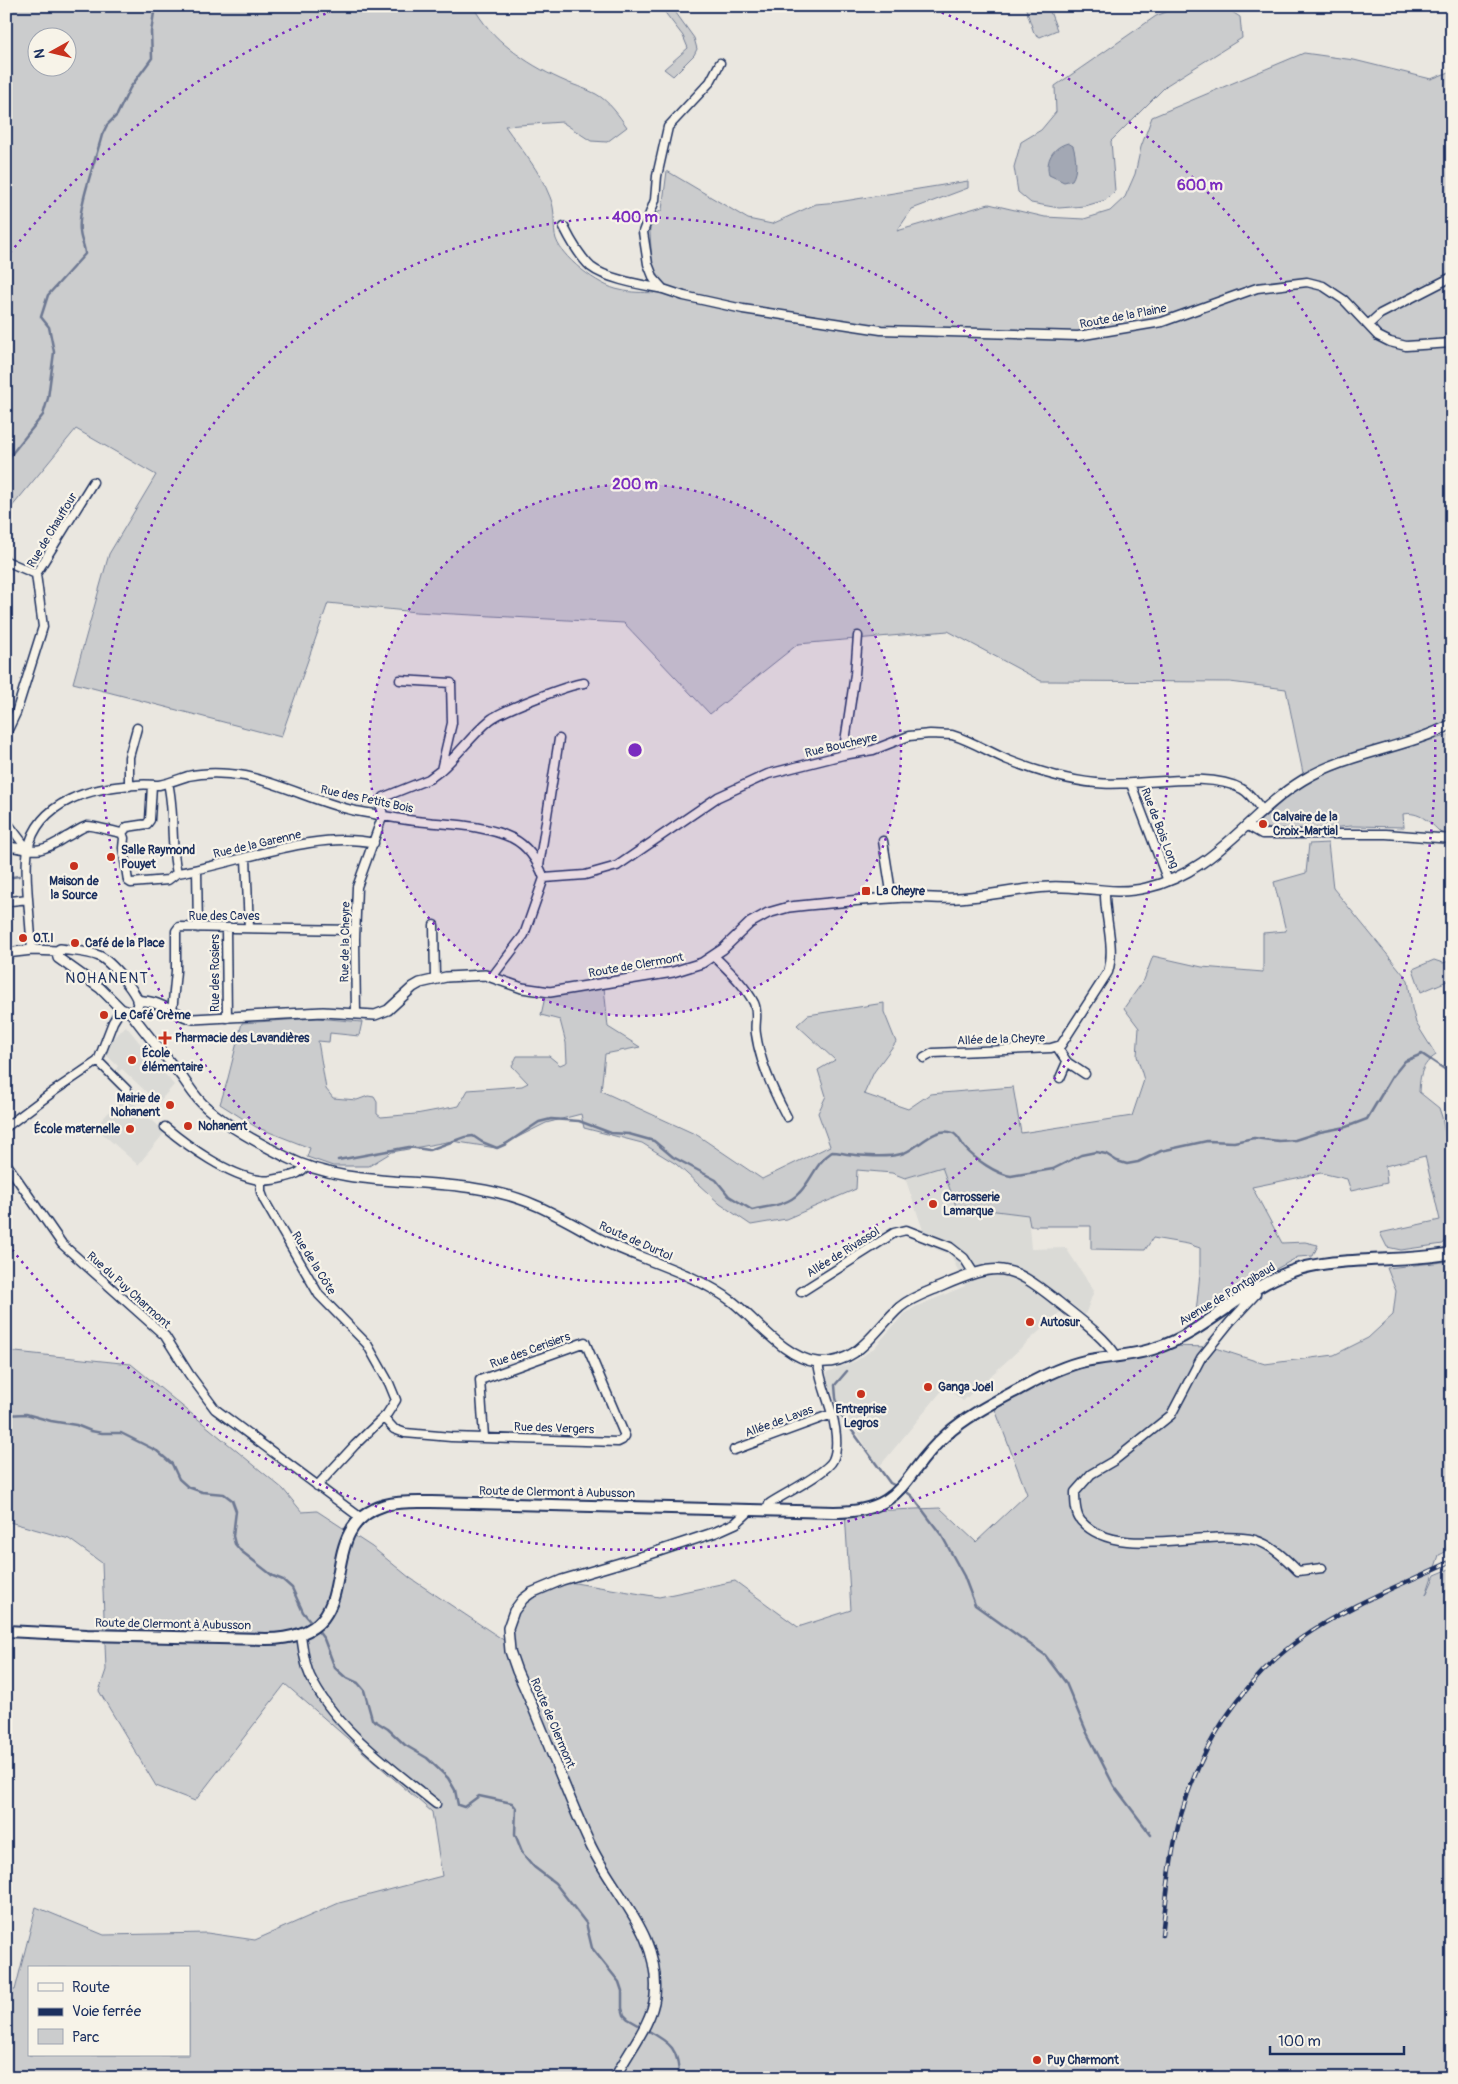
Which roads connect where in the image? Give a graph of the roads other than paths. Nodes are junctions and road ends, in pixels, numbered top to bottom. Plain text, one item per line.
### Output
1 (720, 63) dead end
2 (564, 227) dead end
3 (1452, 277) edge
4 (663, 289) junction
5 (1368, 325) junction
6 (1452, 343) edge
7 (93, 482) dead end
8 (6, 561) edge
9 (36, 574) junction
10 (858, 636) dead end
11 (400, 680) dead end
12 (584, 683) dead end
13 (1452, 724) edge
14 (137, 728) dead end
15 (6, 734) edge
16 (559, 739) dead end
17 (843, 755) junction
18 (441, 770) junction
19 (168, 783) junction
20 (1131, 784) junction
21 (152, 785) junction
22 (129, 786) junction
23 (1263, 811) junction
24 (383, 815) junction
25 (6, 821) edge
26 (1248, 826) junction
27 (122, 833) junction
28 (1452, 839) edge
29 (883, 841) dead end
30 (374, 843) junction
31 (6, 846) edge
32 (28, 850) junction
33 (246, 858) junction
34 (539, 866) junction
35 (197, 870) junction
36 (177, 873) junction
37 (544, 878) junction
38 (1168, 881) junction
39 (1105, 891) junction
40 (892, 898) junction
41 (28, 899) junction
42 (6, 904) edge
43 (434, 925) dead end
44 (198, 928) junction
45 (226, 928) junction
46 (249, 928) junction
47 (356, 930) junction
48 (32, 950) junction
49 (57, 951) junction
50 (6, 953) edge
51 (714, 956) junction
52 (492, 977) junction
53 (435, 978) junction
54 (138, 1001) junction
55 (121, 1009) junction
56 (172, 1012) junction
57 (131, 1013) junction
58 (356, 1014) junction
59 (227, 1018) junction
60 (1057, 1046) junction
61 (924, 1058) dead end
62 (98, 1061) junction
63 (1067, 1062) junction
64 (1085, 1074) dead end
65 (1060, 1078) dead end
66 (127, 1090) dead end
67 (787, 1117) dead end
68 (6, 1126) edge
69 (165, 1127) dead end
70 (6, 1163) edge
71 (306, 1166) junction
72 (261, 1181) junction
73 (1452, 1253) edge
74 (973, 1272) junction
75 (1254, 1290) junction
76 (801, 1292) dead end
77 (585, 1342) joint
78 (1136, 1353) joint
79 (1116, 1356) junction
80 (818, 1362) junction
81 (832, 1414) junction
82 (384, 1418) junction
83 (484, 1437) junction
84 (734, 1450) dead end
85 (318, 1486) junction
86 (750, 1510) junction
87 (767, 1510) junction
88 (361, 1518) junction
89 (1322, 1568) dead end
90 (6, 1631) edge
91 (300, 1635) junction
92 (436, 1804) dead end
93 (615, 2078) edge

1 - 4 street
2 - 4 street, Route de la Plaine
3 - 5 street
4 - 5 street, Route de la Plaine
5 - 6 street, Route de la Plaine
7 - 9 street, Rue de Chauffour
8 - 9 street
9 - 15 street, Rue de Chauffour
10 - 17 street
11 - 18 street
12 - 18 street
13 - 23 street, Route de Clermont
14 - 22 street
16 - 34 street
17 - 20 street, Rue Boucheyre
17 - 37 street, Rue Boucheyre
18 - 24 street, Rue de la Cheyre
19 - 21 street, Rue des Petits Bois
19 - 24 street, Rue des Petits Bois
19 - 36 street
20 - 23 street, Rue Boucheyre
20 - 38 street, Rue de Bois Long
21 - 22 street, Rue des Petits Bois
21 - 27 street
22 - 32 street, Rue des Petits Bois
23 - 26 street, Route de Clermont
24 - 30 street, Rue de la Cheyre
24 - 34 street, Rue des Petits Bois
25 - 32 street
26 - 28 street
26 - 38 street, Route de Clermont
27 - 32 street
27 - 36 street, Rue de la Garenne
29 - 40 street
30 - 33 street, Rue de la Garenne
30 - 47 street, Rue de la Cheyre
31 - 32 street
32 - 41 street
33 - 35 street, Rue de la Garenne
33 - 46 street
34 - 37 street, Rue des Petits Bois
35 - 36 street, Rue de la Garenne
35 - 44 street
37 - 52 street
38 - 39 street, Route de Clermont
39 - 40 street, Route de Clermont
39 - 60 street, Allée de la Cheyre
40 - 51 street, Route de Clermont
41 - 42 street
41 - 48 street
43 - 53 street
44 - 45 street, Rue des Caves
44 - 56 street, Rue des Caves
45 - 46 street, Rue des Caves
45 - 59 street, Rue des Rosiers
46 - 47 street, Rue des Caves
47 - 58 street, Rue de la Cheyre
48 - 49 street
48 - 50 street
49 - 54 street
49 - 55 street
51 - 52 street, Route de Clermont
51 - 67 street
52 - 53 street, Route de Clermont
53 - 58 street, Route de Clermont
54 - 56 street, Route de Clermont
54 - 57 street
55 - 57 street
55 - 62 street
56 - 59 street, Route de Clermont
57 - 71 street, Route de Durtol
58 - 59 street, Route de Clermont
60 - 61 street, Allée de la Cheyre
60 - 63 street
62 - 66 street
62 - 68 street
63 - 64 street
63 - 65 street
69 - 72 street
70 - 85 street, Rue du Puy Charmont
71 - 72 street
71 - 80 street, Route de Durtol
72 - 82 street, Rue de la Côte
73 - 75 main road, Avenue de Pontgibaud
74 - 76 street, Allée de Rivassol
74 - 79 street, Route de Durtol
74 - 80 street, Route de Durtol
75 - 78 main road, Avenue de Pontgibaud
75 - 89 street
77 - 83 street, Rue des Cerisiers
77 - 83 street, Rue des Vergers
78 - 79 main road, Route de Clermont à Aubusson
79 - 87 main road, Route de Clermont à Aubusson
80 - 81 street
81 - 84 street, Allée de Lavas
81 - 87 street
82 - 83 street, Rue des Vergers
82 - 85 street, Rue de la Côte
85 - 88 street, Rue du Puy Charmont
86 - 87 main road, Route de Clermont à Aubusson
86 - 88 main road, Route de Clermont à Aubusson
86 - 93 street, Route de Clermont
88 - 91 main road, Route de Clermont à Aubusson
90 - 91 main road, Route de Clermont à Aubusson
91 - 92 street

